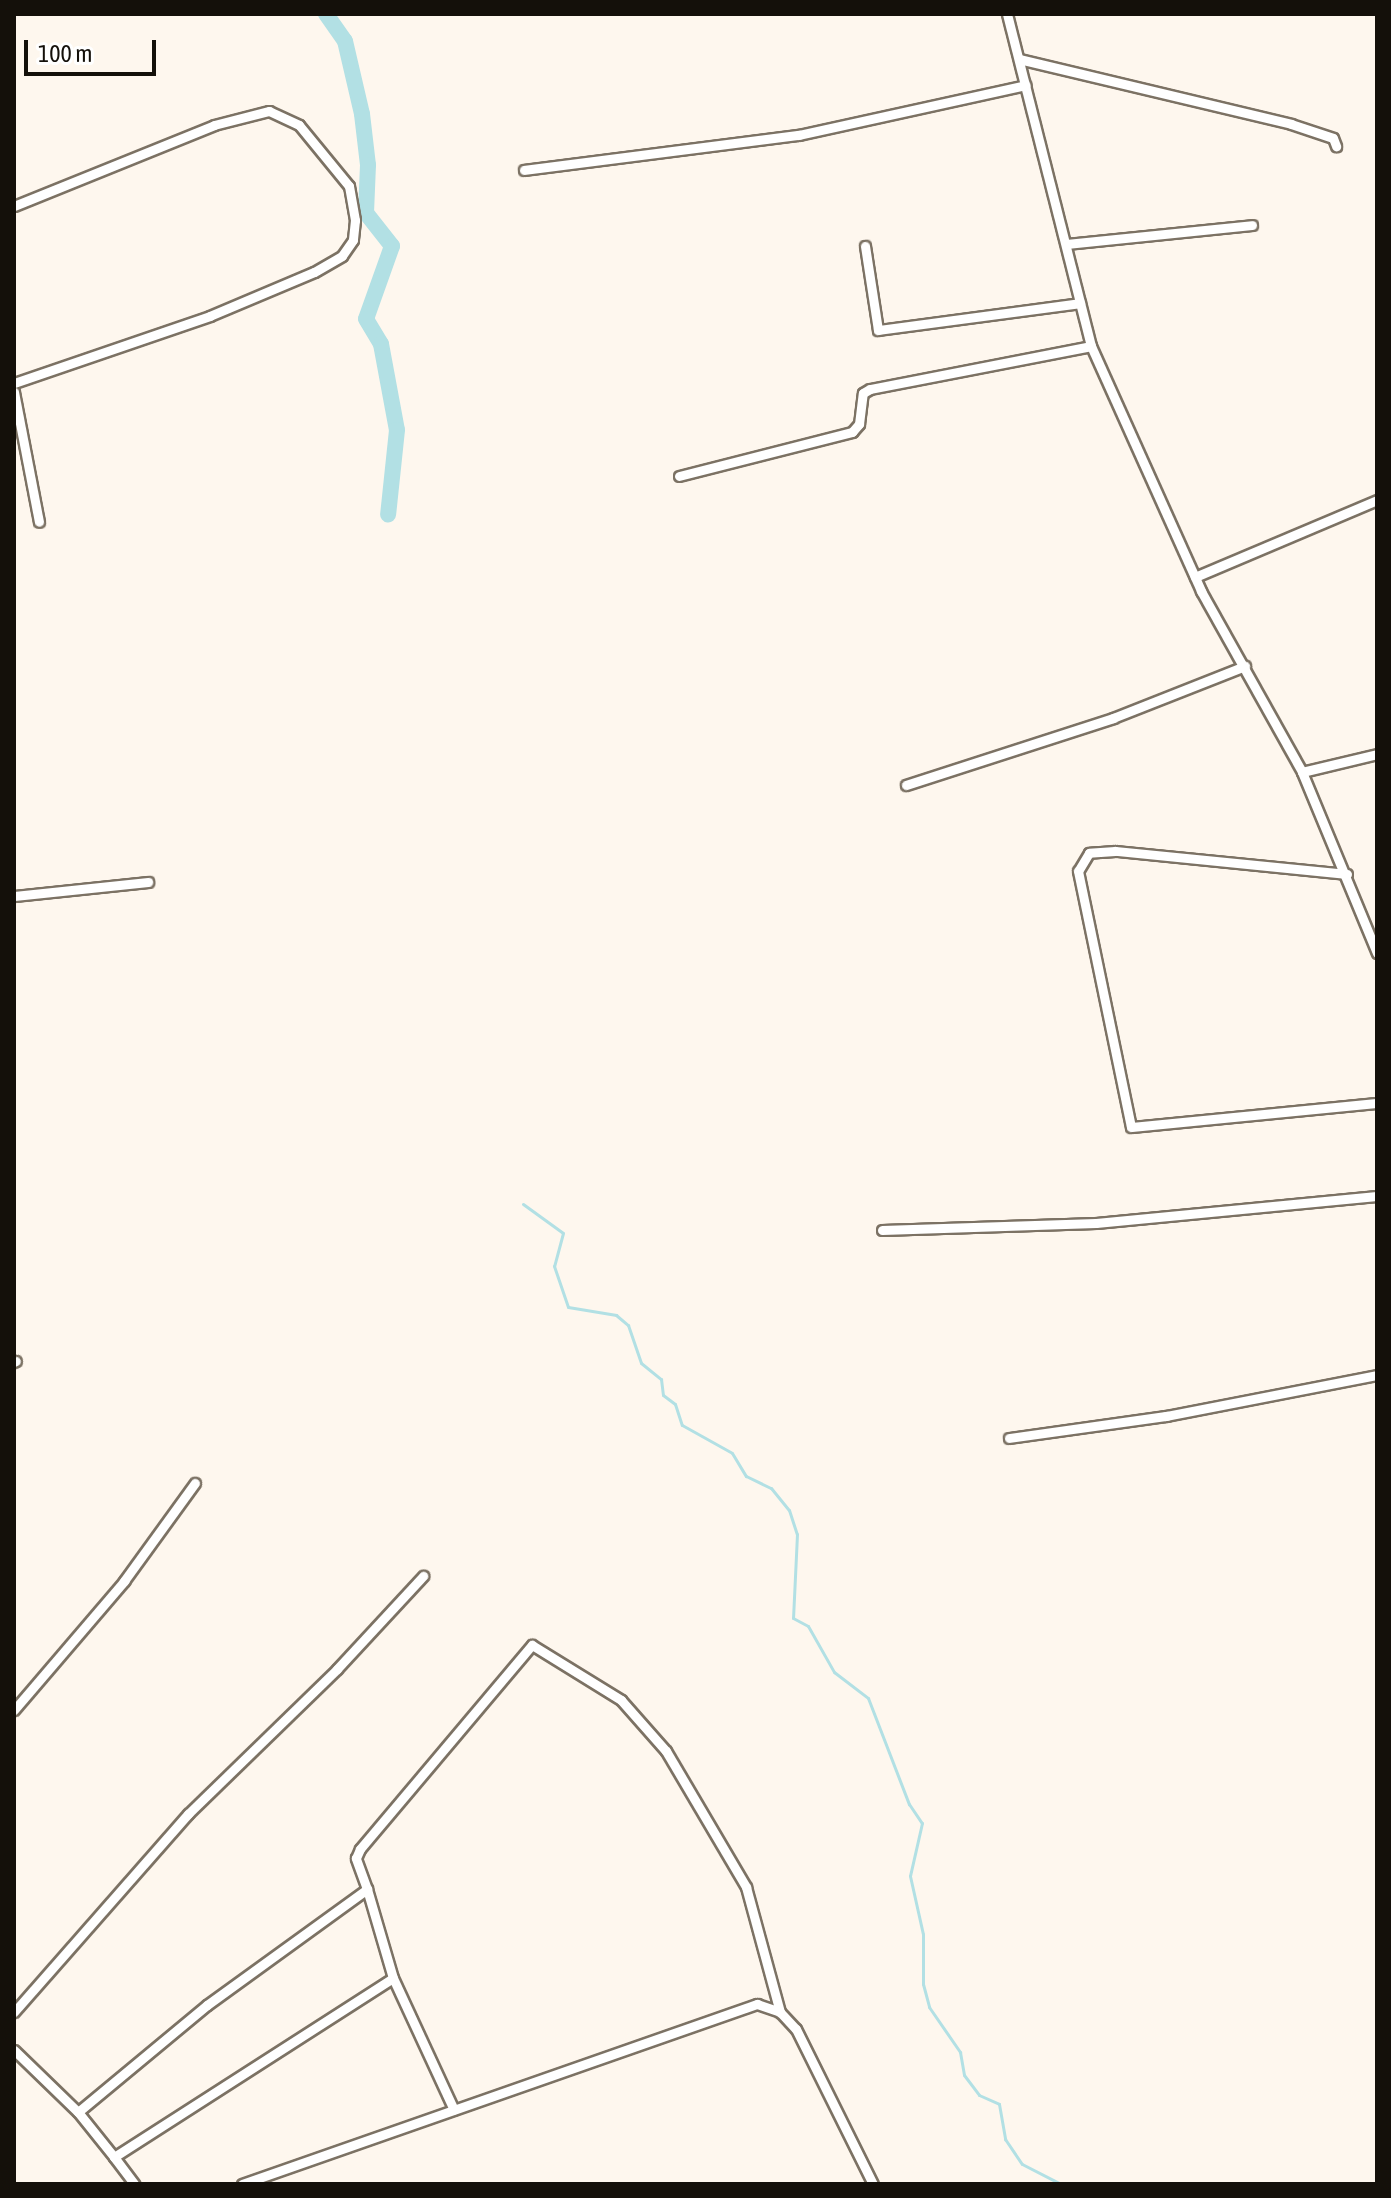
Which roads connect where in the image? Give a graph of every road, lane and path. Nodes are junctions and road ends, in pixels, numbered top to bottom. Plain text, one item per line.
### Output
1 (1007, 14) edge
2 (1019, 59) junction
3 (1026, 85) junction
4 (1336, 146) dead end
5 (524, 170) dead end
6 (14, 206) edge
7 (1252, 225) dead end
8 (1066, 244) junction
9 (865, 246) dead end
10 (1080, 303) junction
11 (1091, 346) junction
12 (14, 383) edge
13 (14, 392) edge
14 (679, 476) dead end
15 (1377, 500) edge
16 (39, 522) dead end
17 (1195, 577) junction
18 (1245, 666) junction
19 (1377, 754) edge
20 (1302, 772) junction
21 (906, 785) dead end
22 (1347, 874) junction
23 (148, 882) dead end
24 (14, 896) edge
25 (1377, 953) edge
26 (1377, 1103) edge
27 (1377, 1196) edge
28 (882, 1230) dead end
29 (1377, 1375) edge
30 (1009, 1438) dead end
31 (195, 1483) dead end
32 (423, 1576) dead end
33 (14, 1710) edge
34 (367, 1889) junction
35 (393, 1978) junction
36 (14, 2012) edge
37 (780, 2012) junction
38 (14, 2050) edge
39 (454, 2110) junction
40 (78, 2112) junction
41 (114, 2157) junction
42 (134, 2184) edge
43 (242, 2184) edge
44 (873, 2184) edge

1 - 2 street
2 - 3 street
2 - 4 street
3 - 5 street
3 - 8 street
6 - 12 street
7 - 8 street
8 - 10 street
9 - 10 street
10 - 11 street
11 - 14 street
11 - 17 street
13 - 16 street
15 - 17 street
17 - 18 street
18 - 20 street
18 - 21 street
19 - 20 street
20 - 22 street
22 - 25 street
22 - 26 street
23 - 24 street
27 - 28 street
29 - 30 street
31 - 33 street
32 - 36 street
34 - 35 street
34 - 37 street
34 - 40 street
35 - 39 street
35 - 41 street
37 - 39 street
37 - 44 street
38 - 40 street
39 - 43 street
40 - 41 street
41 - 42 street

